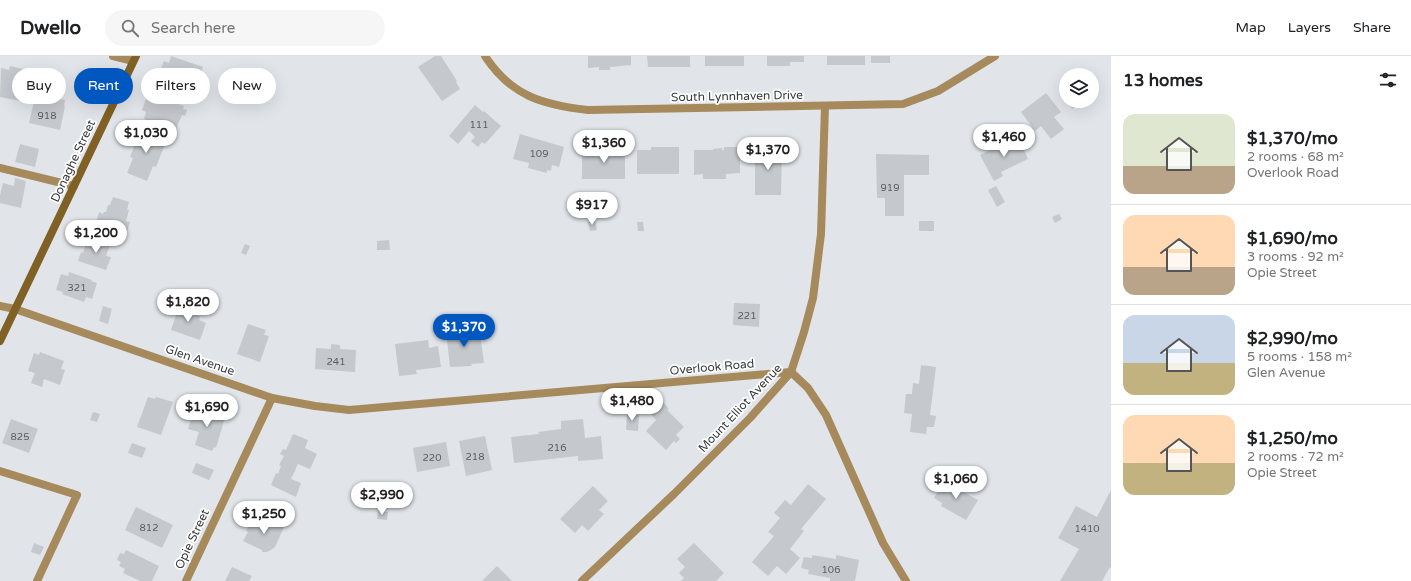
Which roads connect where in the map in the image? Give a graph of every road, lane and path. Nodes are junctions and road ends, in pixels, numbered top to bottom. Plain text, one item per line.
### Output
1 (113, 56) edge
2 (485, 56) edge
3 (995, 56) edge
4 (135, 58) edge
5 (825, 106) junction
6 (0, 168) edge
7 (74, 186) junction
8 (0, 306) edge
9 (15, 309) junction
10 (0, 341) edge
11 (791, 372) junction
12 (272, 398) junction
13 (397, 406) joint
14 (0, 471) edge
15 (37, 581) edge
16 (186, 581) edge
17 (582, 581) edge
18 (906, 581) edge

1 - 4 street
2 - 5 street, South Lynnhaven Drive
3 - 5 street, South Lynnhaven Drive
4 - 7 street, Donaghe Street
5 - 11 street, Mount Elliot Avenue
6 - 7 street
7 - 9 street, Donaghe Street
8 - 9 street, Glen Avenue
9 - 10 street, Donaghe Street
9 - 12 street, Glen Avenue
11 - 13 street, Overlook Road
11 - 17 street, Mount Elliot Avenue
11 - 18 street
12 - 13 street, Glen Avenue
12 - 16 street, Opie Street
14 - 15 street

